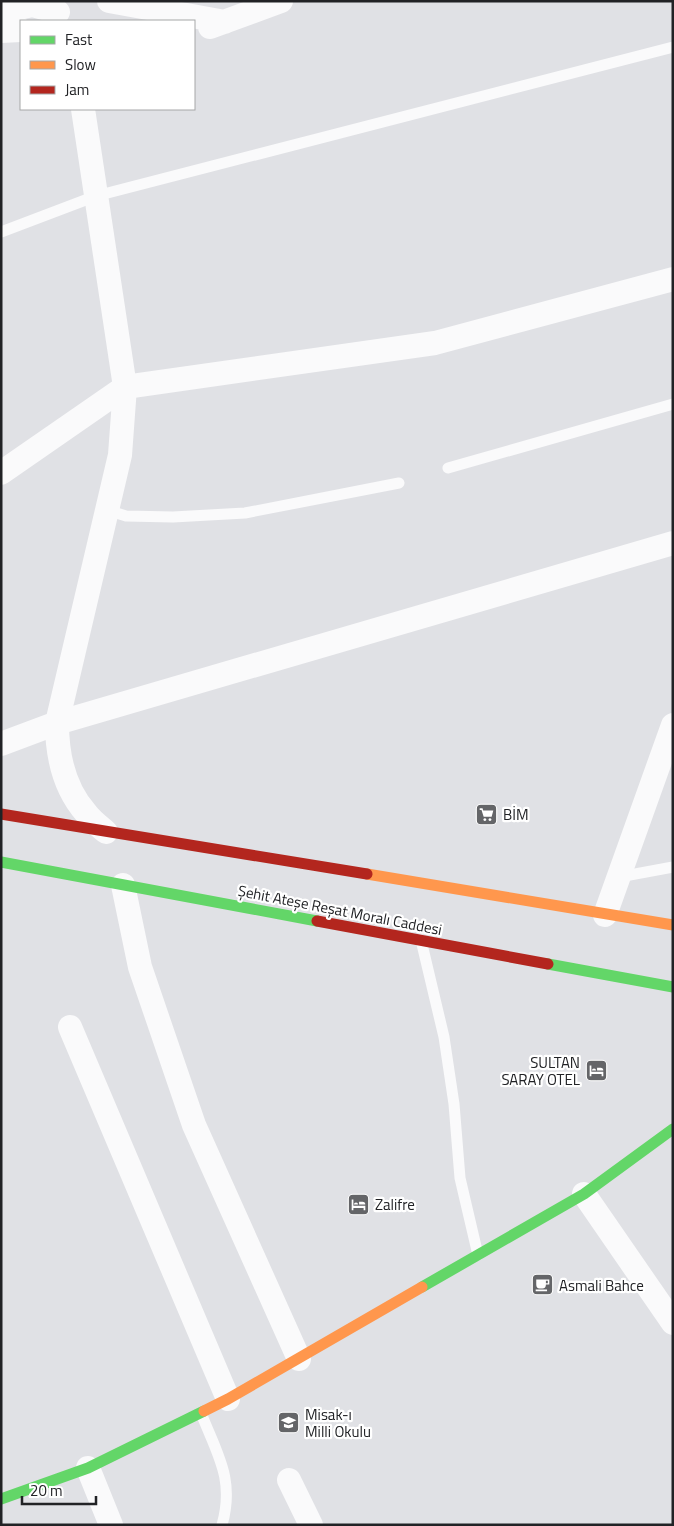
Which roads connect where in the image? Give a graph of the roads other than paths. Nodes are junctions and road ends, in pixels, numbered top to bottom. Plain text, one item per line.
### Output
1 (100, 1) edge
2 (109, 1) edge
3 (281, 1) edge
4 (59, 8) edge
5 (1, 12) edge
6 (105, 20) edge
7 (225, 22) junction
8 (20, 30) edge
9 (1, 31) edge
10 (195, 32) edge
11 (673, 47) edge
12 (83, 110) edge
13 (96, 196) junction
14 (1, 232) edge
15 (673, 279) edge
16 (125, 387) junction
17 (673, 404) edge
18 (448, 468) dead end
19 (1, 473) edge
20 (399, 483) dead end
21 (107, 510) junction
22 (673, 543) edge
23 (57, 722) junction
24 (673, 725) edge
25 (1, 744) edge
26 (1, 814) edge
27 (106, 832) junction
28 (1, 862) edge
29 (673, 867) edge
30 (619, 877) junction
31 (123, 885) junction
32 (605, 915) junction
33 (673, 925) edge
34 (421, 940) junction
35 (673, 988) edge
36 (70, 1027) dead end
37 (673, 1129) edge
38 (584, 1194) junction
39 (478, 1255) junction
40 (673, 1322) edge
41 (299, 1359) junction
42 (228, 1399) junction
43 (201, 1413) junction
44 (88, 1468) junction
45 (289, 1480) dead end
46 (1, 1498) edge
47 (110, 1525) edge
48 (222, 1525) edge
49 (311, 1525) edge

1 - 6 street
2 - 7 street
3 - 7 street
4 - 5 street
7 - 10 street
8 - 9 street
11 - 13 lane
12 - 13 street
13 - 14 lane
13 - 16 street
15 - 16 street
16 - 19 street
16 - 21 street
17 - 18 lane
20 - 21 lane
21 - 23 street
22 - 23 street
23 - 25 street
23 - 27 street
24 - 30 street
26 - 27 main road
27 - 32 main road
28 - 31 main road, Şehit Ateşe Reşat Moralı Caddesi
29 - 30 lane
30 - 32 street
31 - 34 main road, Şehit Ateşe Reşat Moralı Caddesi
31 - 41 street
32 - 33 main road
34 - 35 main road, Şehit Ateşe Reşat Moralı Caddesi
34 - 39 lane
36 - 42 street
37 - 38 main road
38 - 39 main road
38 - 40 street
39 - 41 main road
41 - 42 main road
42 - 43 main road
43 - 44 main road
43 - 48 lane
44 - 46 main road
44 - 47 street
45 - 49 street

